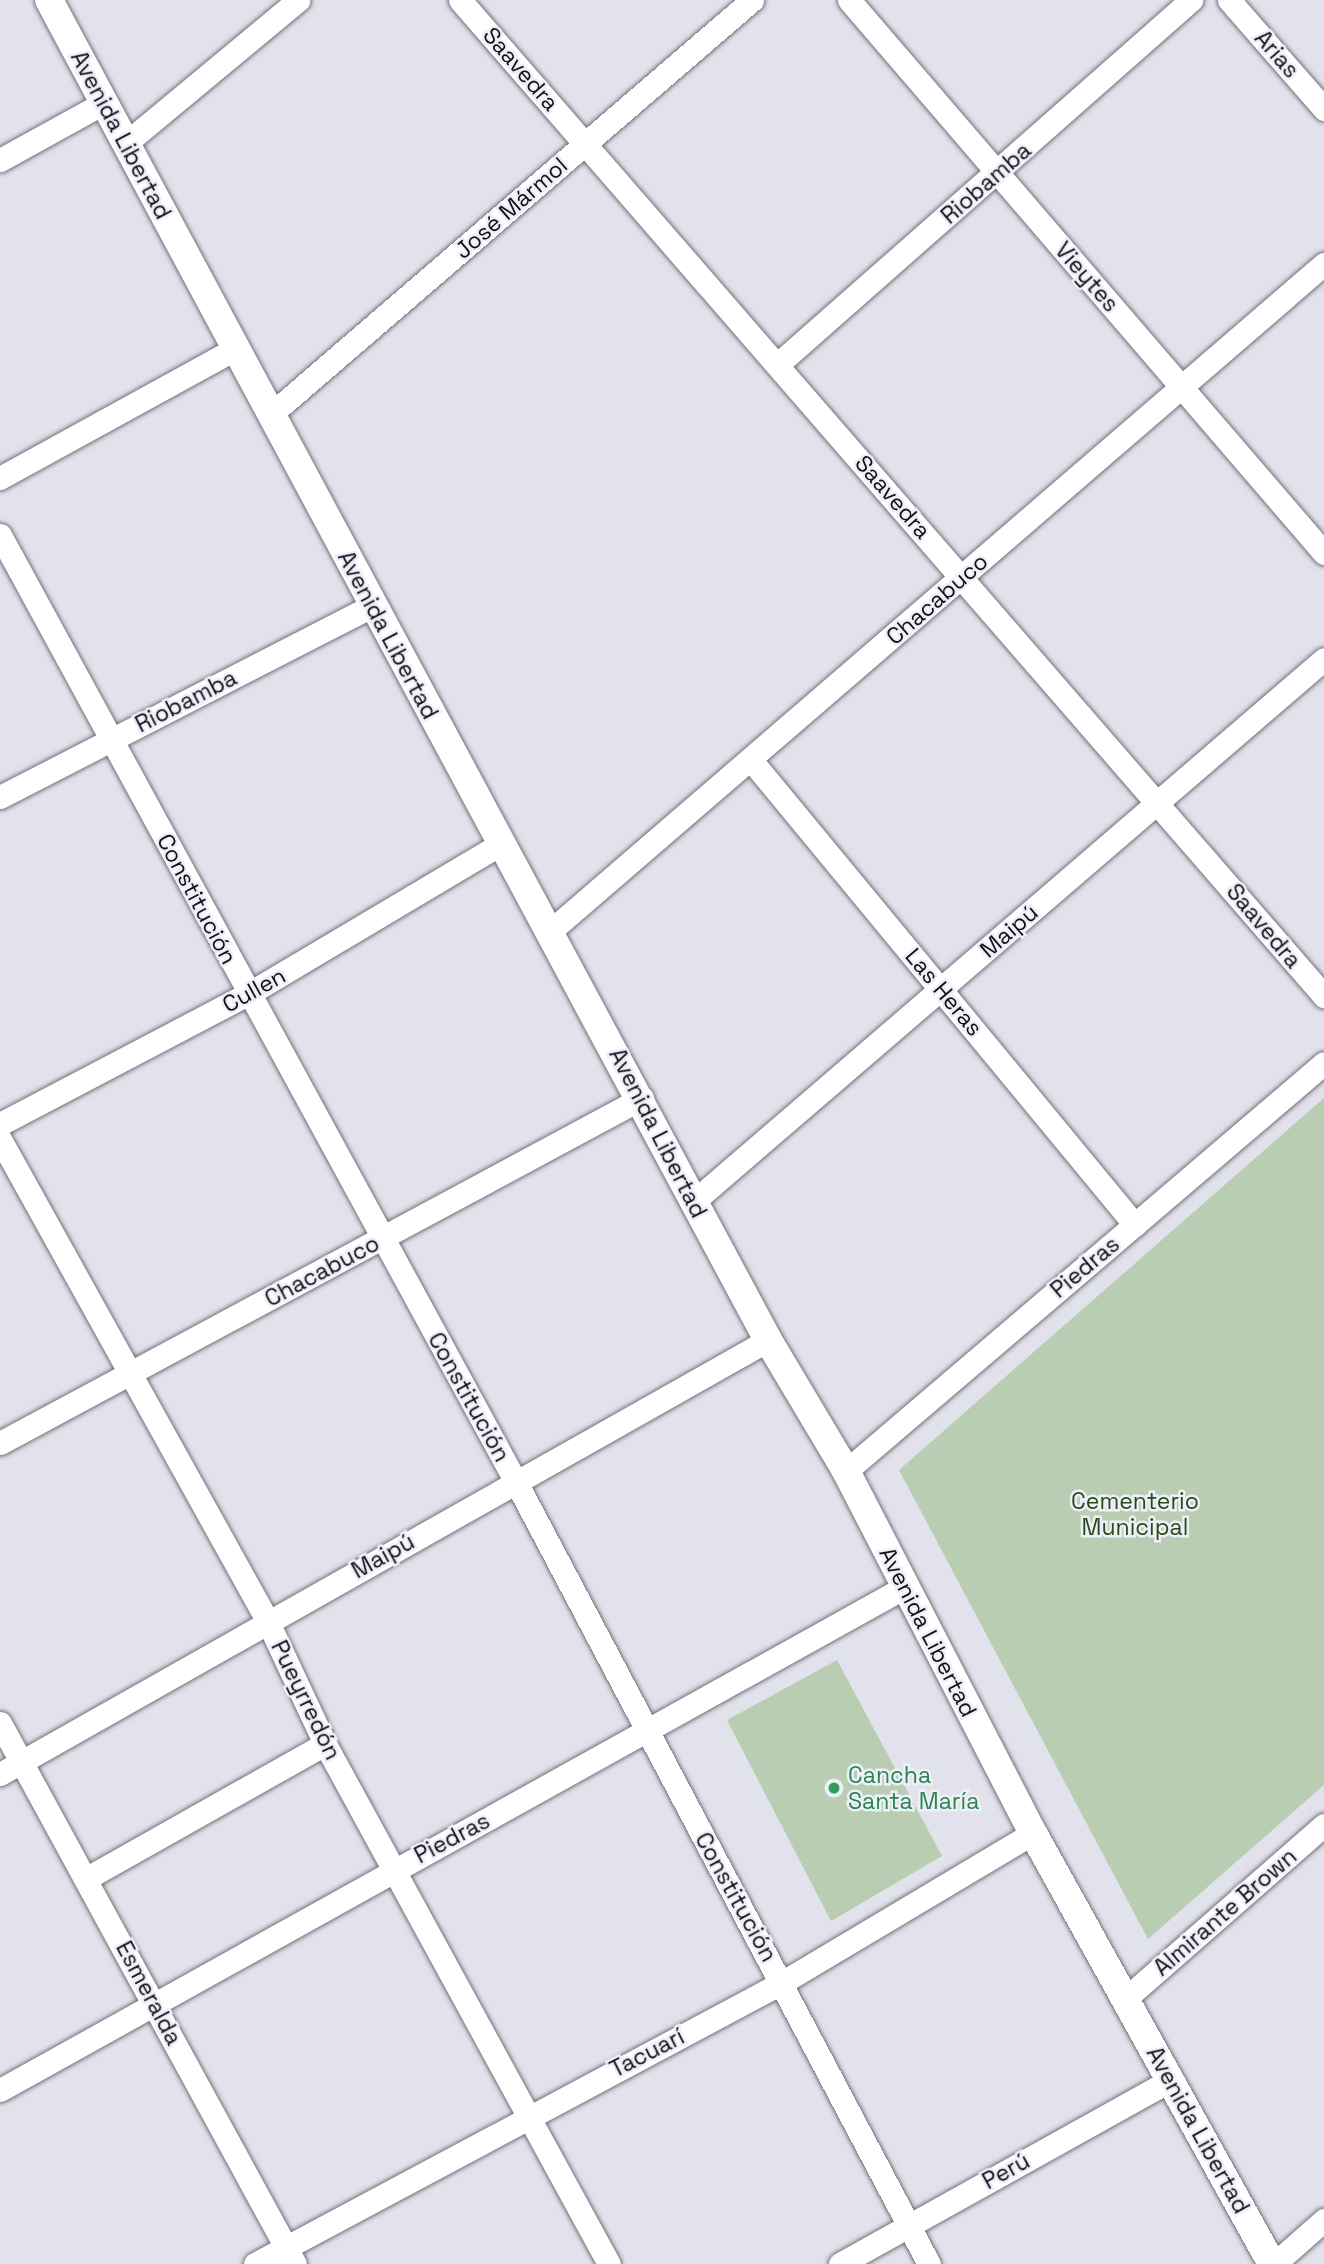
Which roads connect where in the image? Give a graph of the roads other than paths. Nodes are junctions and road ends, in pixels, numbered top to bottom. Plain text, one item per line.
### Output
1 (49, 0) edge
2 (298, 0) edge
3 (460, 0) edge
4 (752, 0) edge
5 (849, 0) edge
6 (1191, 0) edge
7 (1229, 0) edge
8 (105, 102) junction
9 (1324, 109) edge
10 (126, 143) junction
11 (586, 144) junction
12 (0, 160) edge
13 (998, 173) junction
14 (1324, 264) edge
15 (235, 349) junction
16 (778, 364) junction
17 (1182, 387) junction
18 (270, 415) junction
19 (0, 478) edge
20 (0, 535) edge
21 (1324, 553) edge
22 (963, 576) junction
23 (372, 606) junction
24 (1324, 659) edge
25 (111, 738) junction
26 (751, 760) junction
27 (0, 797) edge
28 (1159, 802) junction
29 (501, 844) junction
30 (548, 933) junction
31 (942, 989) junction
32 (248, 994) junction
33 (1324, 996) edge
34 (1324, 1063) edge
35 (642, 1098) junction
36 (0, 1124) edge
37 (0, 1139) edge
38 (693, 1202) junction
39 (1135, 1225) junction
40 (383, 1238) junction
41 (768, 1340) junction
42 (128, 1376) junction
43 (0, 1443) edge
44 (846, 1471) junction
45 (517, 1484) junction
46 (905, 1587) junction
47 (267, 1620) junction
48 (0, 1723) edge
49 (645, 1735) junction
50 (325, 1744) junction
51 (21, 1763) junction
52 (0, 1774) edge
53 (1324, 1825) edge
54 (1032, 1833) junction
55 (395, 1867) junction
56 (88, 1878) junction
57 (783, 1982) junction
58 (1125, 1999) junction
59 (156, 2006) junction
60 (1172, 2080) junction
61 (0, 2090) edge
62 (526, 2116) junction
63 (1324, 2220) edge
64 (908, 2225) junction
65 (291, 2255) edge
66 (255, 2264) edge
67 (609, 2264) edge
68 (840, 2264) edge
69 (929, 2264) edge
70 (1273, 2264) edge

1 - 8 main road, Avenida Libertad
2 - 10 street
3 - 11 street, Saavedra
4 - 11 street, José Mármol
5 - 13 street, Vieytes
6 - 13 street, Riobamba
7 - 9 street, Arias
8 - 10 main road, Avenida Libertad
8 - 12 street
10 - 15 main road, Avenida Libertad
11 - 16 street, Saavedra
11 - 18 street, José Mármol
13 - 16 street, Riobamba
13 - 17 street, Vieytes
14 - 17 street, Chacabuco
15 - 18 main road, Avenida Libertad
15 - 19 street
16 - 22 street, Saavedra
17 - 21 street, Vieytes
17 - 22 street, Chacabuco
18 - 23 main road, Avenida Libertad
20 - 25 street, Constitución
22 - 26 street, Chacabuco
22 - 28 street, Saavedra
23 - 25 street, Riobamba
23 - 29 main road, Avenida Libertad
24 - 28 street, Maipú
25 - 27 street, Riobamba
25 - 32 street, Constitución
26 - 30 street, Chacabuco
26 - 31 street, Las Heras
28 - 31 street, Maipú
28 - 33 street, Saavedra
29 - 30 main road, Avenida Libertad
29 - 32 street, Cullen
30 - 35 main road, Avenida Libertad
31 - 38 street, Maipú
31 - 39 street, Las Heras
32 - 36 street, Cullen
32 - 40 street, Constitución
34 - 39 street, Piedras
35 - 38 main road, Avenida Libertad
35 - 40 street, Chacabuco
37 - 42 street, Pueyrredón
38 - 41 main road, Avenida Libertad
39 - 44 street, Piedras
40 - 42 street, Chacabuco
40 - 45 street, Constitución
41 - 44 main road, Avenida Libertad
41 - 45 street, Maipú
42 - 43 street, Chacabuco
42 - 47 street, Pueyrredón
44 - 46 main road, Avenida Libertad
45 - 47 street, Maipú
45 - 49 street, Constitución
46 - 49 street, Piedras
46 - 54 main road, Avenida Libertad
47 - 50 street, Pueyrredón
47 - 51 street, Maipú
48 - 51 street, Esmeralda
49 - 55 street, Piedras
49 - 57 street, Constitución
50 - 55 street, Pueyrredón
50 - 56 street
51 - 52 street, Maipú
51 - 56 street, Esmeralda
53 - 58 street, Almirante Brown
54 - 57 street, Tacuarí
54 - 58 main road, Avenida Libertad
55 - 59 street, Piedras
55 - 62 street, Pueyrredón
56 - 59 street, Esmeralda
57 - 62 street, Tacuarí
57 - 64 street, Constitución
58 - 60 main road, Avenida Libertad
59 - 61 street, Piedras
59 - 65 street, Esmeralda
60 - 64 street, Perú
60 - 70 main road, Avenida Libertad
62 - 65 street, Tacuarí
62 - 67 street, Pueyrredón
63 - 70 street
64 - 68 street, Perú
64 - 69 street, Constitución
65 - 66 street, Tacuarí

